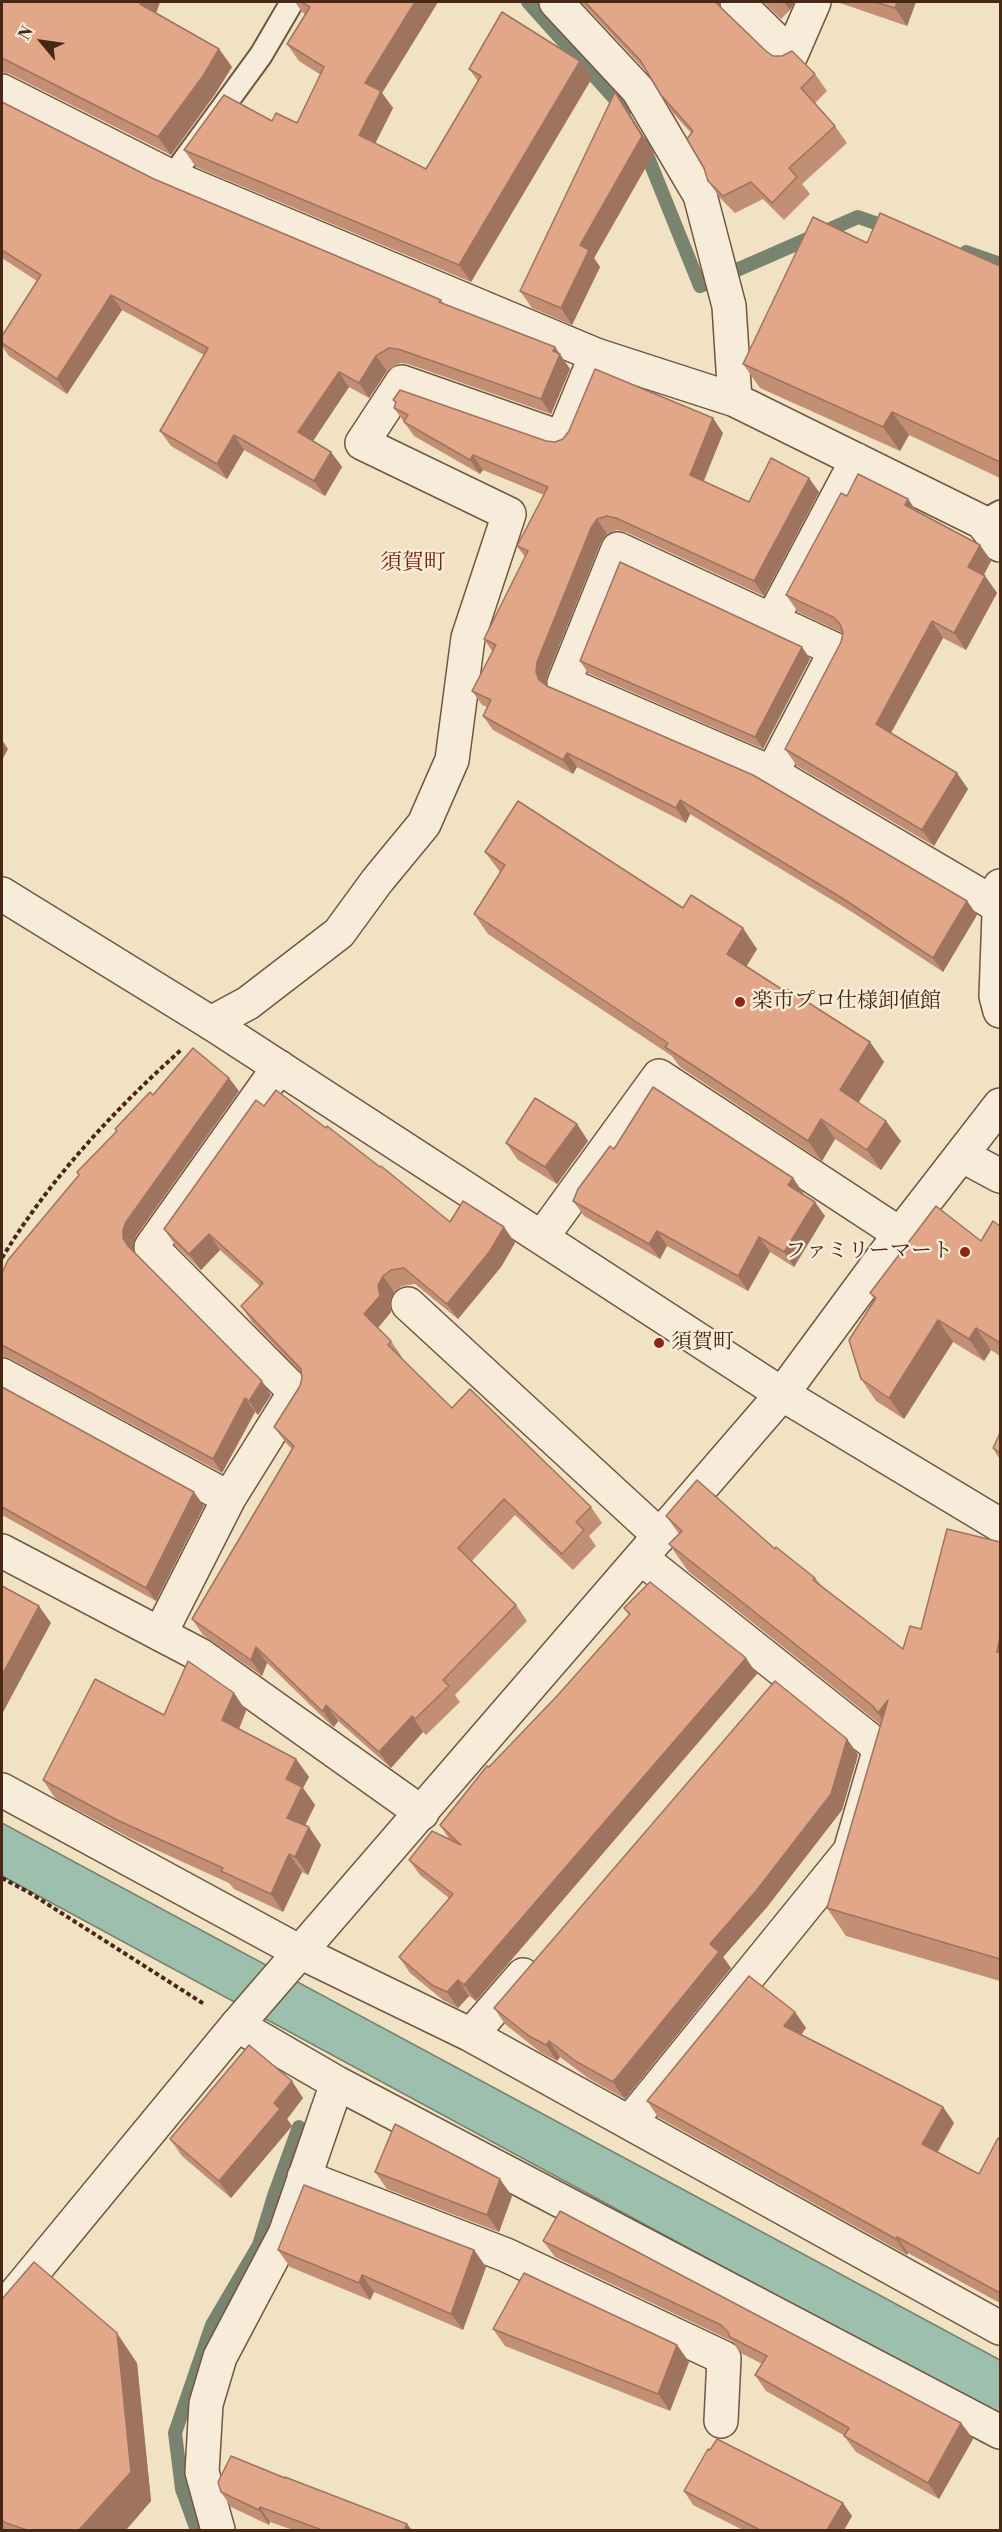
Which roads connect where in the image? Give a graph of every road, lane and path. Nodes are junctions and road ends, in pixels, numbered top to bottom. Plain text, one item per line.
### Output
1 (292, 2) edge
2 (556, 2) edge
3 (737, 2) edge
4 (814, 2) edge
5 (2, 91) edge
6 (172, 177) junction
7 (596, 355) junction
8 (735, 400) junction
9 (857, 460) junction
10 (994, 526) edge
11 (772, 620) junction
12 (772, 774) junction
13 (2, 894) edge
14 (1000, 894) edge
15 (1000, 1011) edge
16 (211, 1023) junction
17 (279, 1067) junction
18 (1000, 1105) edge
19 (963, 1156) junction
20 (1000, 1176) edge
21 (900, 1234) junction
22 (542, 1237) junction
23 (2, 1258) edge
24 (408, 1304) dead end
25 (2, 1375) edge
26 (782, 1395) junction
27 (229, 1498) junction
28 (1000, 1525) edge
29 (650, 1547) junction
30 (2, 1551) edge
31 (160, 1634) junction
32 (784, 1671) junction
33 (761, 1699) edge
34 (2, 1790) edge
35 (422, 1813) junction
36 (2, 1878) edge
37 (300, 1952) junction
38 (542, 1953) edge
39 (237, 2025) junction
40 (471, 2034) junction
41 (337, 2083) junction
42 (630, 2122) junction
43 (304, 2177) junction
44 (2, 2310) edge
45 (1000, 2328) edge
46 (721, 2421) dead end
47 (1000, 2432) edge
48 (218, 2530) edge

1 - 6 lane
2 - 8 street
3 - 4 street
5 - 6 street
6 - 7 street
7 - 8 street
7 - 16 street
8 - 9 street
9 - 10 street
9 - 11 street
11 - 12 street
11 - 12 street
12 - 14 street
13 - 16 street
14 - 15 street
16 - 17 street
16 - 23 path
17 - 22 street
17 - 27 street
18 - 19 street
19 - 20 street
19 - 21 street
21 - 22 street
21 - 26 street
22 - 26 street
24 - 29 street
25 - 27 street
26 - 28 street
26 - 29 street
27 - 31 street
29 - 32 street
29 - 35 street
30 - 31 street
31 - 35 street
32 - 33 street
32 - 42 street
34 - 37 street
35 - 37 street
36 - 39 path
37 - 39 street
37 - 40 street
38 - 40 street
39 - 41 street
39 - 44 street
40 - 42 street
41 - 43 street
41 - 47 street
42 - 45 street
43 - 46 street
43 - 48 street

